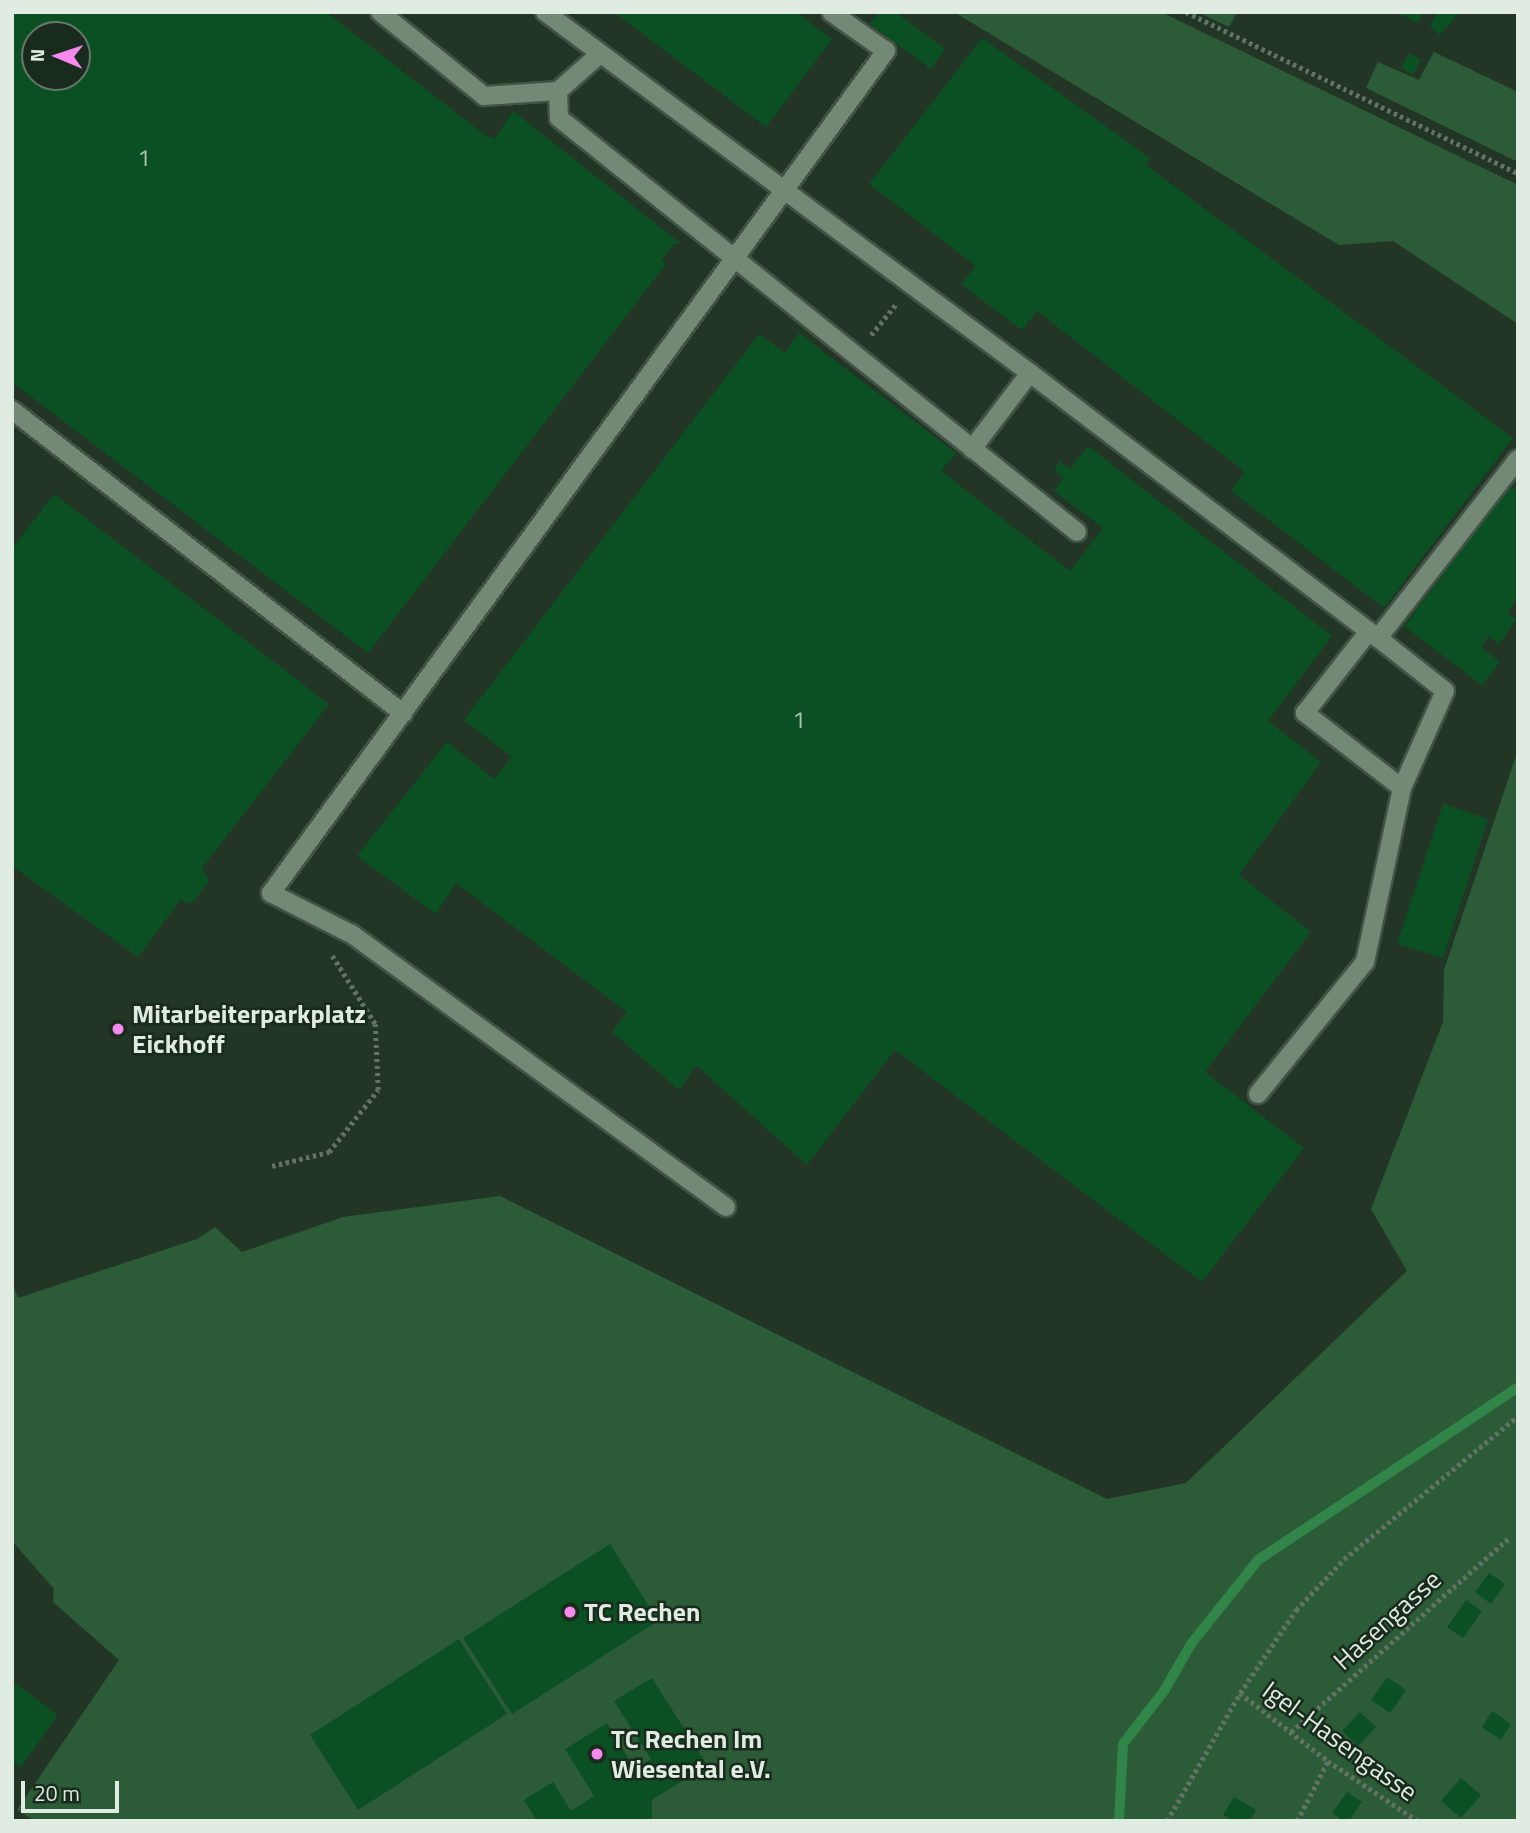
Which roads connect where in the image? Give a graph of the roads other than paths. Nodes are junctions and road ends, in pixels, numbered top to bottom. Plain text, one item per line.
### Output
1 (380, 12) edge
2 (545, 12) edge
3 (831, 12) edge
4 (600, 54) junction
5 (558, 91) junction
6 (785, 191) junction
7 (735, 259) junction
8 (1030, 373) junction
9 (12, 410) edge
10 (972, 449) junction
11 (1518, 459) edge
12 (1077, 532) dead end
13 (1374, 634) junction
14 (403, 713) junction
15 (1402, 788) junction
16 (1258, 1094) dead end
17 (726, 1208) dead end

1 - 5 lane
2 - 4 lane
3 - 6 lane
4 - 5 lane
4 - 6 lane
5 - 7 lane
6 - 7 lane
6 - 8 lane
7 - 10 lane
7 - 14 lane
8 - 10 lane
8 - 13 lane
9 - 14 lane
10 - 12 lane
11 - 13 lane
13 - 15 lane
13 - 15 lane
14 - 17 lane
15 - 16 lane

